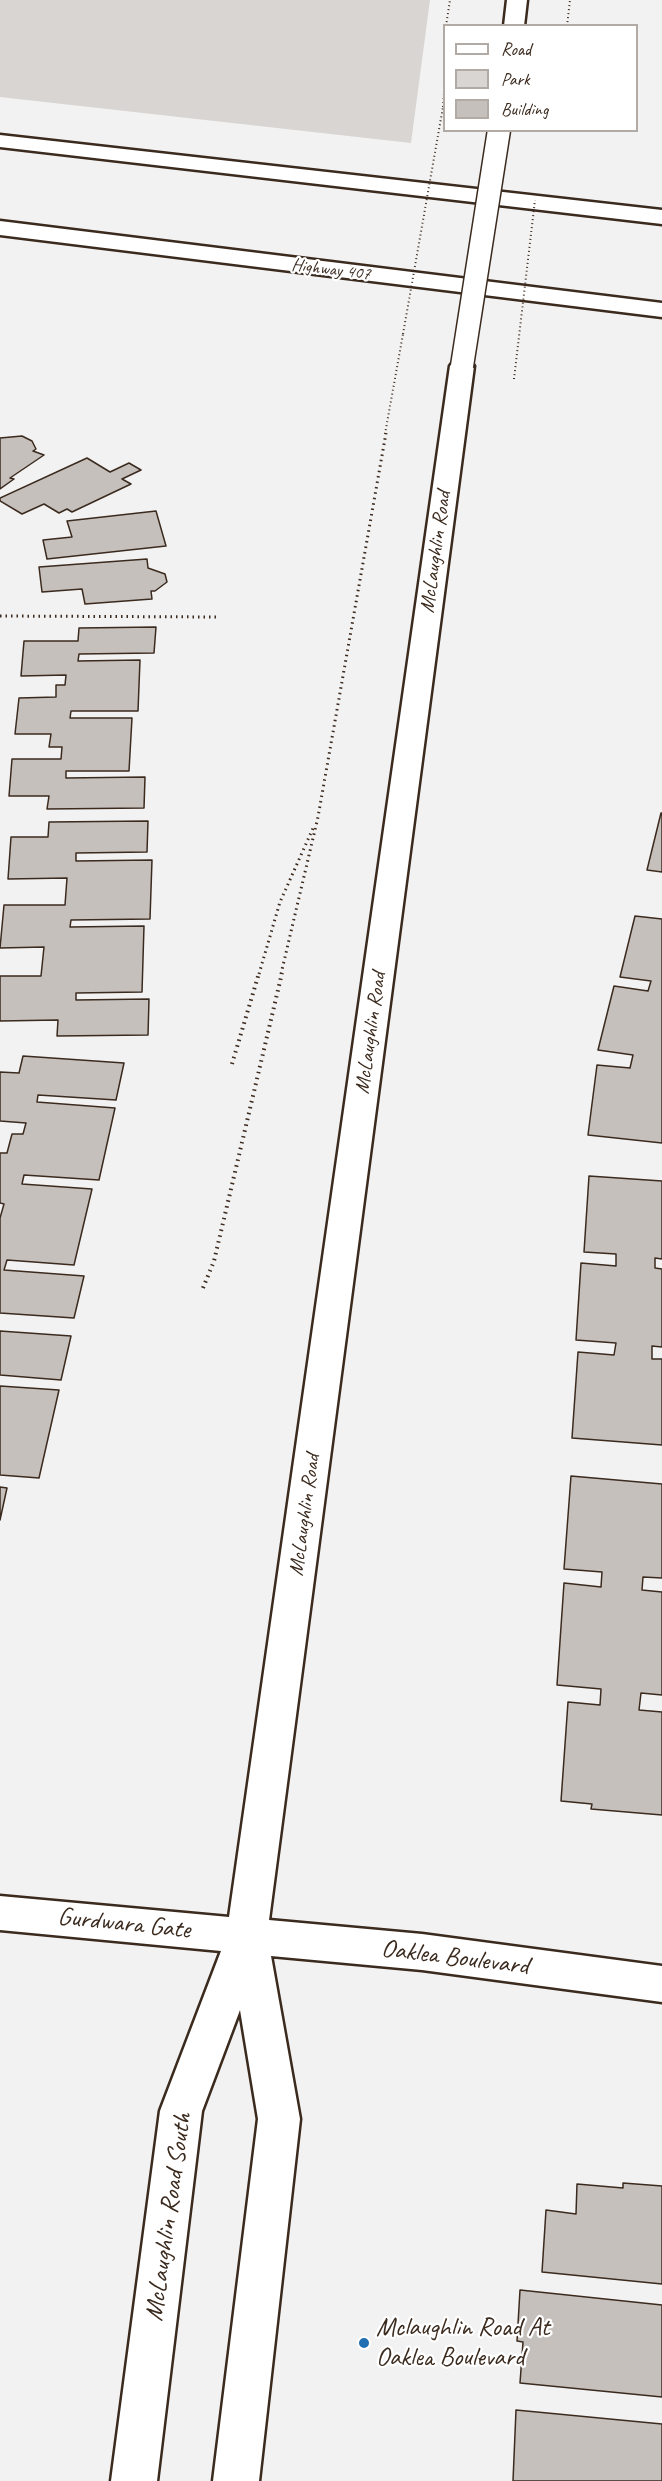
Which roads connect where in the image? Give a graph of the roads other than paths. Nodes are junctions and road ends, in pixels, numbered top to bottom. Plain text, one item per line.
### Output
1 (517, 0) edge
2 (514, 24) edge
3 (499, 132) edge
4 (0, 141) edge
5 (662, 217) edge
6 (0, 228) edge
7 (662, 310) edge
8 (0, 1913) edge
9 (247, 1936) junction
10 (662, 1984) edge
11 (134, 2481) edge
12 (236, 2481) edge

1 - 2 main road
3 - 9 main road, McLaughlin Road, bridge
4 - 5 main road
6 - 7 main road, Highway 407
8 - 9 main road, Gurdwara Gate
9 - 10 main road, Oaklea Boulevard
9 - 11 main road, McLaughlin Road South
9 - 12 main road

